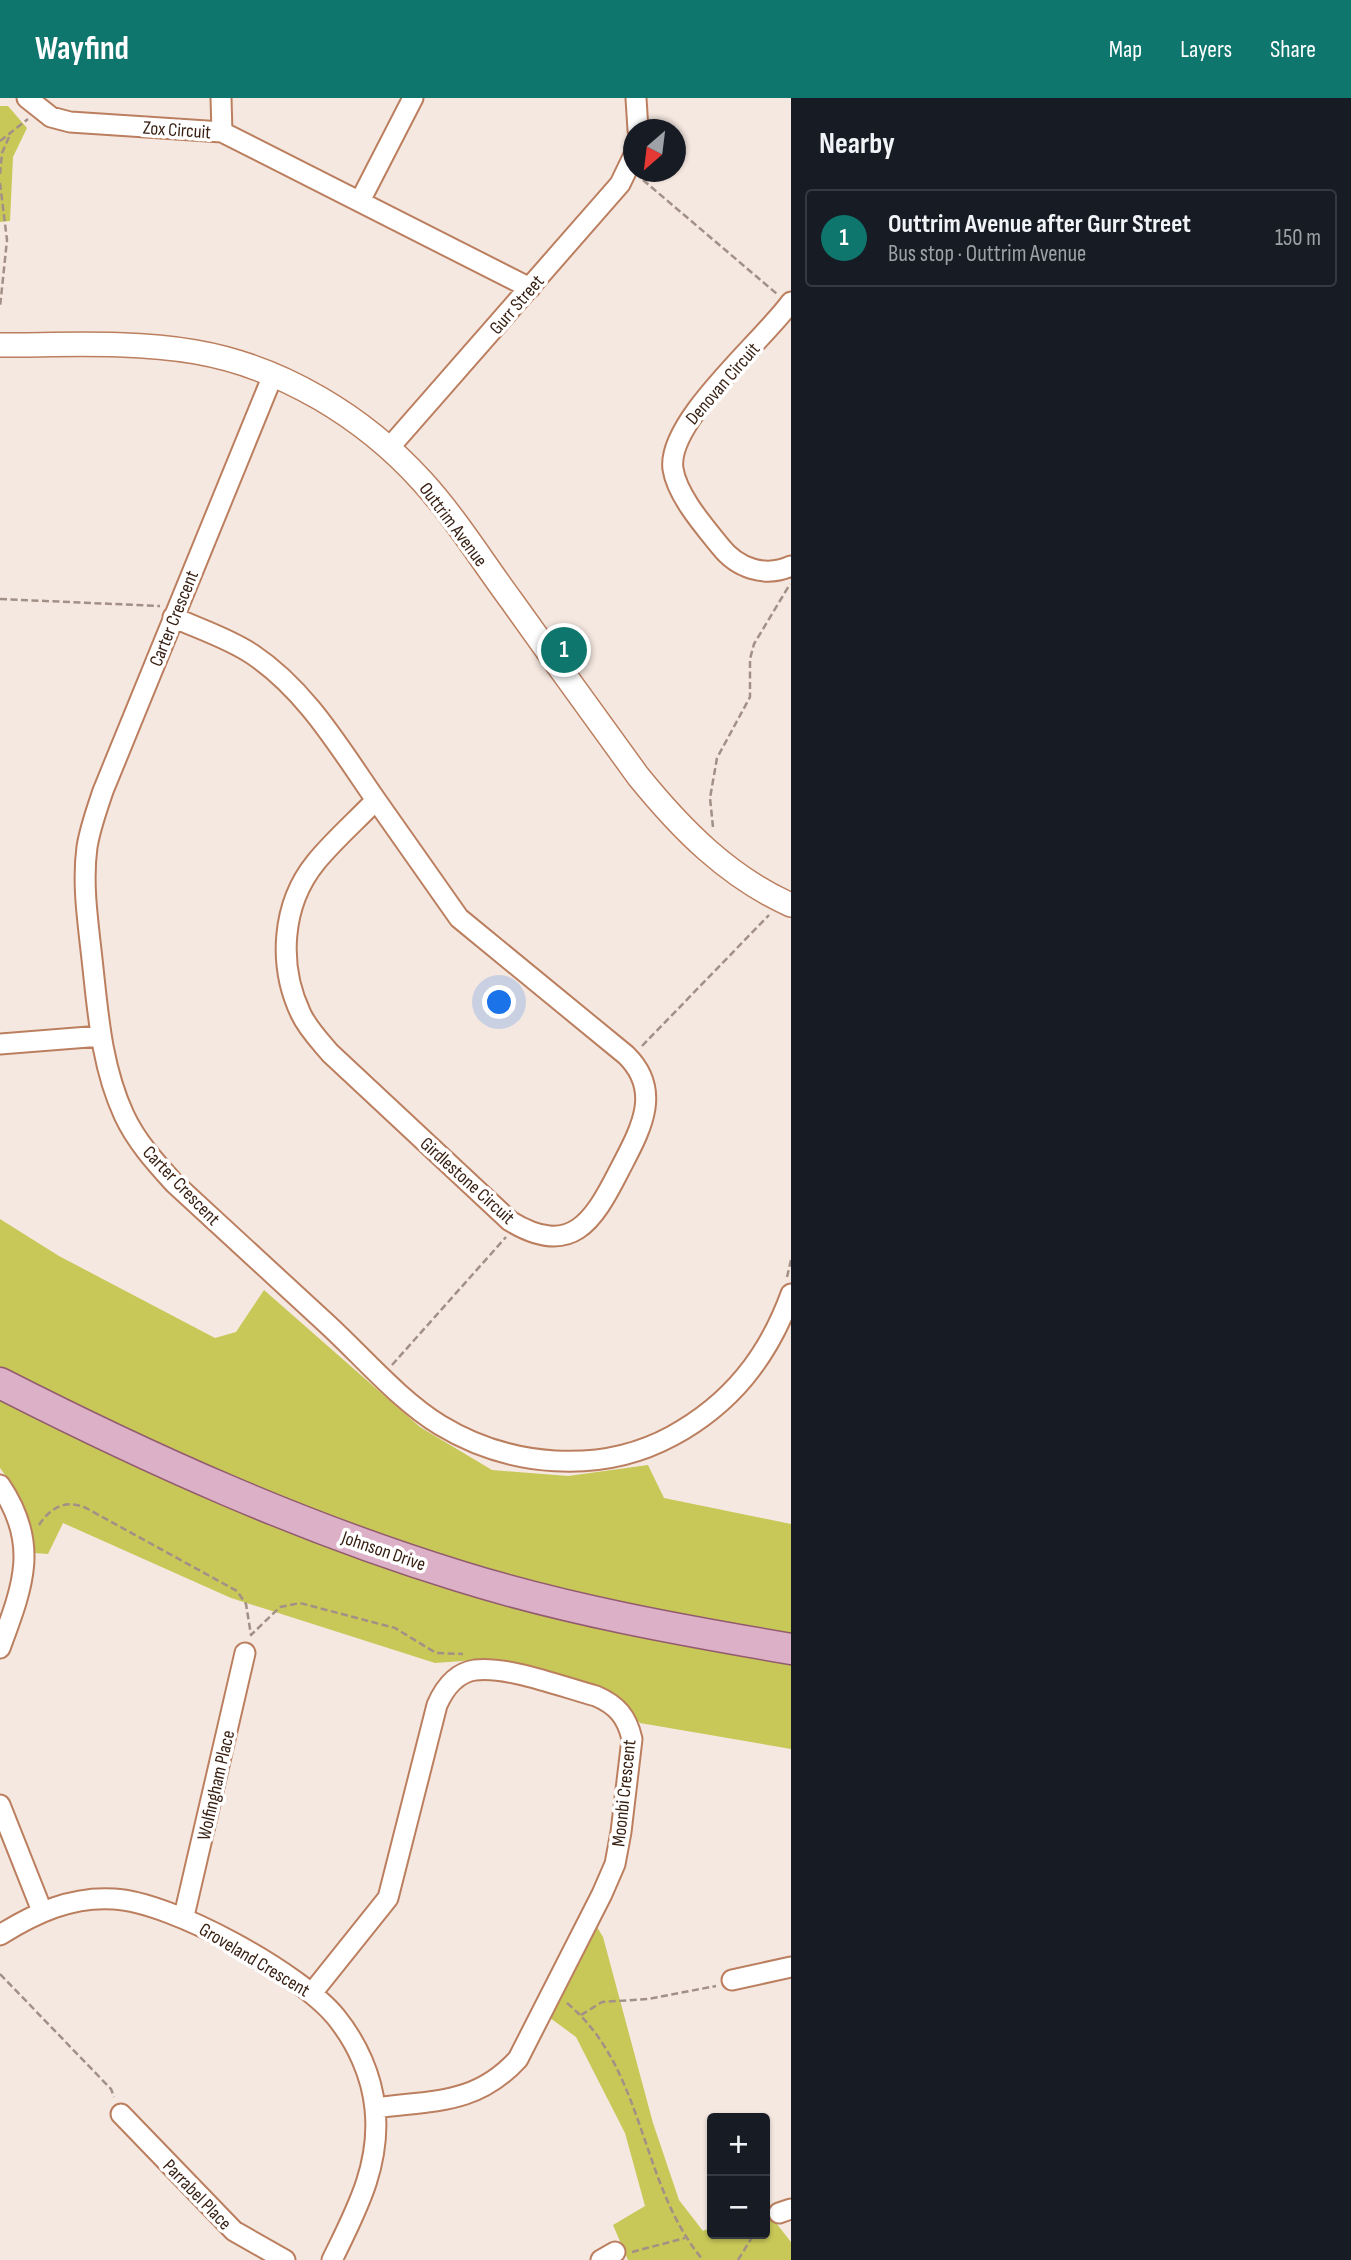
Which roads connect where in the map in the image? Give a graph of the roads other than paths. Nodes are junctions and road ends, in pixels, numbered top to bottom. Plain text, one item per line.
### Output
1 (27, 98) edge
2 (221, 98) edge
3 (413, 98) edge
4 (636, 98) edge
5 (637, 119) edge
6 (222, 132) junction
7 (623, 178) edge
8 (360, 201) junction
9 (530, 288) junction
10 (790, 303) edge
11 (0, 345) edge
12 (273, 376) junction
13 (389, 448) junction
14 (791, 566) edge
15 (176, 612) junction
16 (376, 800) junction
17 (781, 908) edge
18 (101, 1037) junction
19 (0, 1044) edge
20 (788, 1289) edge
21 (0, 1383) edge
22 (0, 1485) edge
23 (0, 1647) edge
24 (791, 1649) edge
25 (245, 1653) dead end
26 (0, 1805) edge
27 (42, 1911) junction
28 (184, 1916) junction
29 (0, 1935) edge
30 (791, 1967) edge
31 (732, 1980) road end
32 (312, 1993) junction
33 (375, 2108) junction
34 (121, 2114) road end
35 (285, 2260) edge
36 (332, 2260) edge

1 - 6 street, Zox Circuit
2 - 6 street
3 - 8 street
4 - 5 street
6 - 8 street, Zox Circuit
7 - 9 street, Gurr Street
8 - 9 street, Zox Circuit
9 - 13 street, Gurr Street
10 - 14 street, Denovan Circuit
11 - 12 street, Outtrim Avenue
12 - 13 street, Outtrim Avenue
12 - 15 street, Carter Crescent
13 - 17 street, Outtrim Avenue
15 - 16 street, Girdlestone Circuit
15 - 18 street, Carter Crescent
16 - 16 street, Girdlestone Circuit
18 - 19 street
18 - 20 street, Carter Crescent
21 - 24 main road, Johnson Drive
22 - 23 street
25 - 28 street, Wolfingham Place
26 - 27 street
27 - 28 street, Groveland Crescent
27 - 29 street, Groveland Crescent
28 - 32 street, Groveland Crescent
30 - 31 street
32 - 33 street, Groveland Crescent
32 - 33 street, Moonbi Crescent
33 - 36 street, Groveland Crescent
34 - 35 street, Parrabel Place

